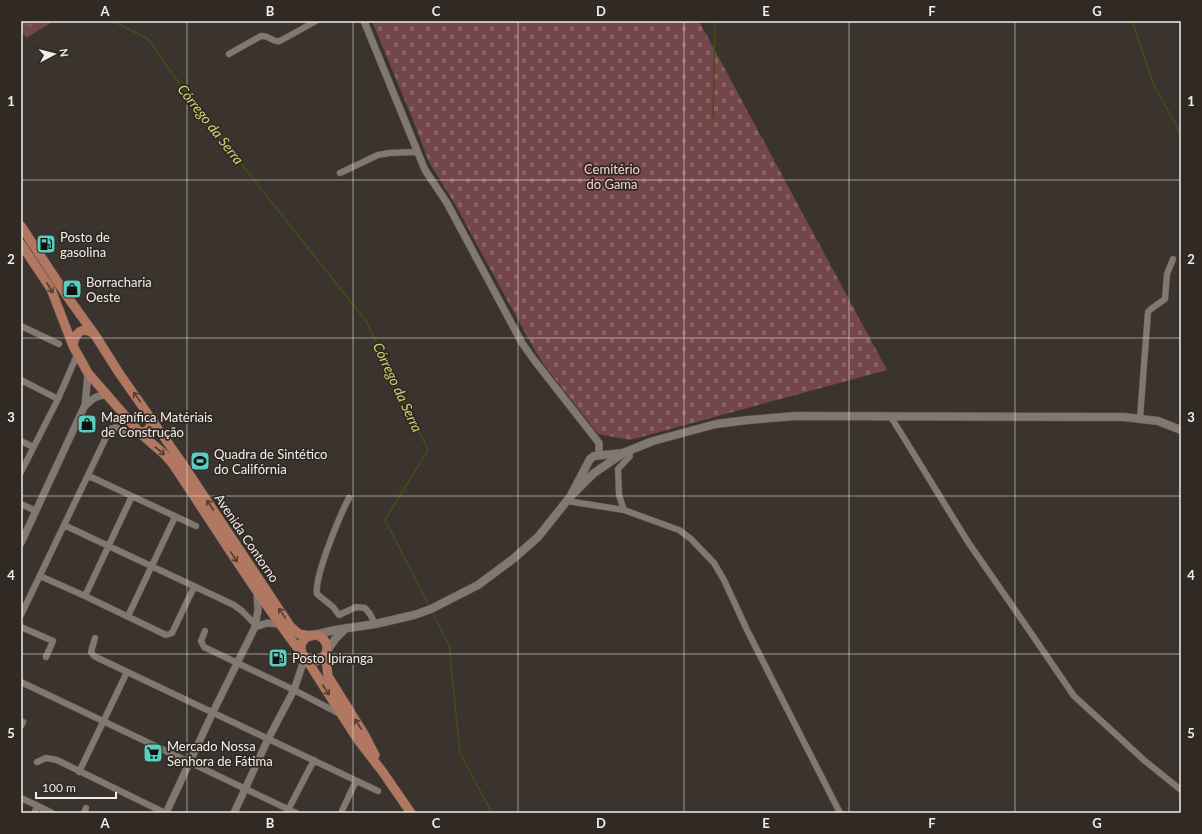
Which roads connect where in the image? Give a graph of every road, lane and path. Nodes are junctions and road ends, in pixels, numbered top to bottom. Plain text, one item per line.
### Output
1 (316, 21) edge
2 (364, 21) edge
3 (230, 54) dead end
4 (416, 152) junction
5 (340, 173) dead end
6 (21, 227) edge
7 (21, 244) edge
8 (1173, 259) dead end
9 (38, 269) junction
10 (52, 273) junction
11 (21, 326) edge
12 (95, 335) junction
13 (59, 344) dead end
14 (73, 346) junction
15 (77, 355) junction
16 (88, 373) junction
17 (21, 380) edge
18 (106, 395) junction
19 (58, 399) junction
20 (84, 407) junction
21 (891, 417) junction
22 (151, 418) junction
23 (1140, 418) junction
24 (1181, 430) edge
25 (140, 433) junction
26 (21, 441) edge
27 (33, 447) junction
28 (626, 452) junction
29 (599, 456) junction
30 (588, 464) junction
31 (602, 468) junction
32 (21, 472) edge
33 (594, 473) junction
34 (89, 476) junction
35 (132, 496) junction
36 (349, 498) dead end
37 (568, 499) junction
38 (21, 504) edge
39 (624, 510) junction
40 (36, 511) junction
41 (175, 517) junction
42 (64, 525) junction
43 (196, 526) dead end
44 (21, 543) edge
45 (109, 545) junction
46 (151, 566) junction
47 (40, 576) junction
48 (194, 587) junction
49 (257, 592) junction
50 (85, 596) junction
51 (21, 615) edge
52 (128, 616) junction
53 (279, 624) junction
54 (374, 624) junction
55 (256, 626) junction
56 (21, 627) edge
57 (346, 628) junction
58 (205, 631) dead end
59 (312, 635) junction
60 (96, 638) dead end
61 (327, 650) junction
62 (304, 656) junction
63 (46, 657) dead end
64 (238, 663) junction
65 (127, 672) junction
66 (21, 682) edge
67 (294, 690) junction
68 (213, 712) junction
69 (343, 716) junction
70 (103, 722) junction
71 (268, 739) junction
72 (314, 760) junction
73 (37, 762) dead end
74 (189, 763) junction
75 (382, 771) junction
76 (79, 772) junction
77 (356, 781) junction
78 (245, 789) junction
79 (1181, 790) edge
80 (378, 791) dead end
81 (21, 798) edge
82 (38, 806) junction
83 (288, 811) edge
84 (34, 813) edge
85 (52, 813) edge
86 (166, 813) edge
87 (234, 813) edge
88 (296, 813) edge
89 (342, 813) edge
90 (411, 813) edge
91 (840, 813) edge

1 - 3 street
2 - 4 street
4 - 5 street
4 - 29 street
6 - 10 main road, Avenida Contorno
7 - 9 main road, Avenida Contorno
8 - 23 street
9 - 10 main road
9 -> 14 main road, Avenida Contorno
10 - 12 main road, Avenida Contorno
11 - 13 street
12 - 14 main road
22 -> 12 main road, Avenida Contorno
14 - 15 main road, Avenida Contorno
15 - 16 main road, Avenida Contorno
15 - 19 street
16 - 18 main road, Avenida Contorno
16 - 20 street
17 - 19 street
18 - 20 street
18 - 25 main road, Avenida Contorno
19 - 27 street
20 - 40 street
21 - 23 main road
21 - 28 main road
21 - 79 street
22 - 25 main road
59 -> 22 main road, Avenida Contorno
23 - 24 main road
25 - 34 street
25 -> 49 main road, Avenida Contorno
26 - 27 street
27 - 32 street
28 - 29 main road
28 - 31 main road
28 - 39 street
29 - 30 main road
29 - 31 main road
30 - 33 main road
30 - 37 main road
31 - 33 main road
33 - 37 main road
34 - 35 street
34 - 42 street
35 - 41 street
35 - 45 street
36 - 54 street
37 - 39 street
37 - 54 main road
38 - 40 street
39 - 91 street
40 - 44 street
41 - 43 street
41 - 46 street
42 - 45 street
42 - 47 street
45 - 46 street
45 - 50 street
46 - 48 street
46 - 52 street
47 - 50 street
47 - 51 street
48 - 52 street
48 - 55 street
49 - 53 main road, Avenida Contorno
49 - 55 street
50 - 52 street
53 - 55 street
53 - 62 main road, Avenida Contorno
54 - 57 main road
55 - 64 street
56 - 63 street
57 - 59 main road
57 - 61 main road
58 - 64 street
59 - 61 main road
59 - 62 main road
60 - 65 street
61 - 62 main road
75 -> 61 main road, Avenida Contorno
62 - 67 street
62 -> 69 main road, Avenida Contorno
64 - 67 street
64 - 68 street
65 - 68 street
65 - 70 street
66 - 70 street
67 - 69 street
67 - 71 street
68 - 71 street
68 - 74 street
69 - 75 main road, Avenida Contorno
70 - 74 street
70 - 76 street
71 - 72 street
71 - 78 street
72 - 77 street
72 - 83 street
73 - 76 street
74 - 78 street
74 - 86 street
75 - 90 main road, Avenida Contorno
76 - 86 street
77 - 80 street
77 - 89 street
78 - 83 street
78 - 87 street
81 - 82 street
82 - 84 street
82 - 85 street
83 - 88 street

